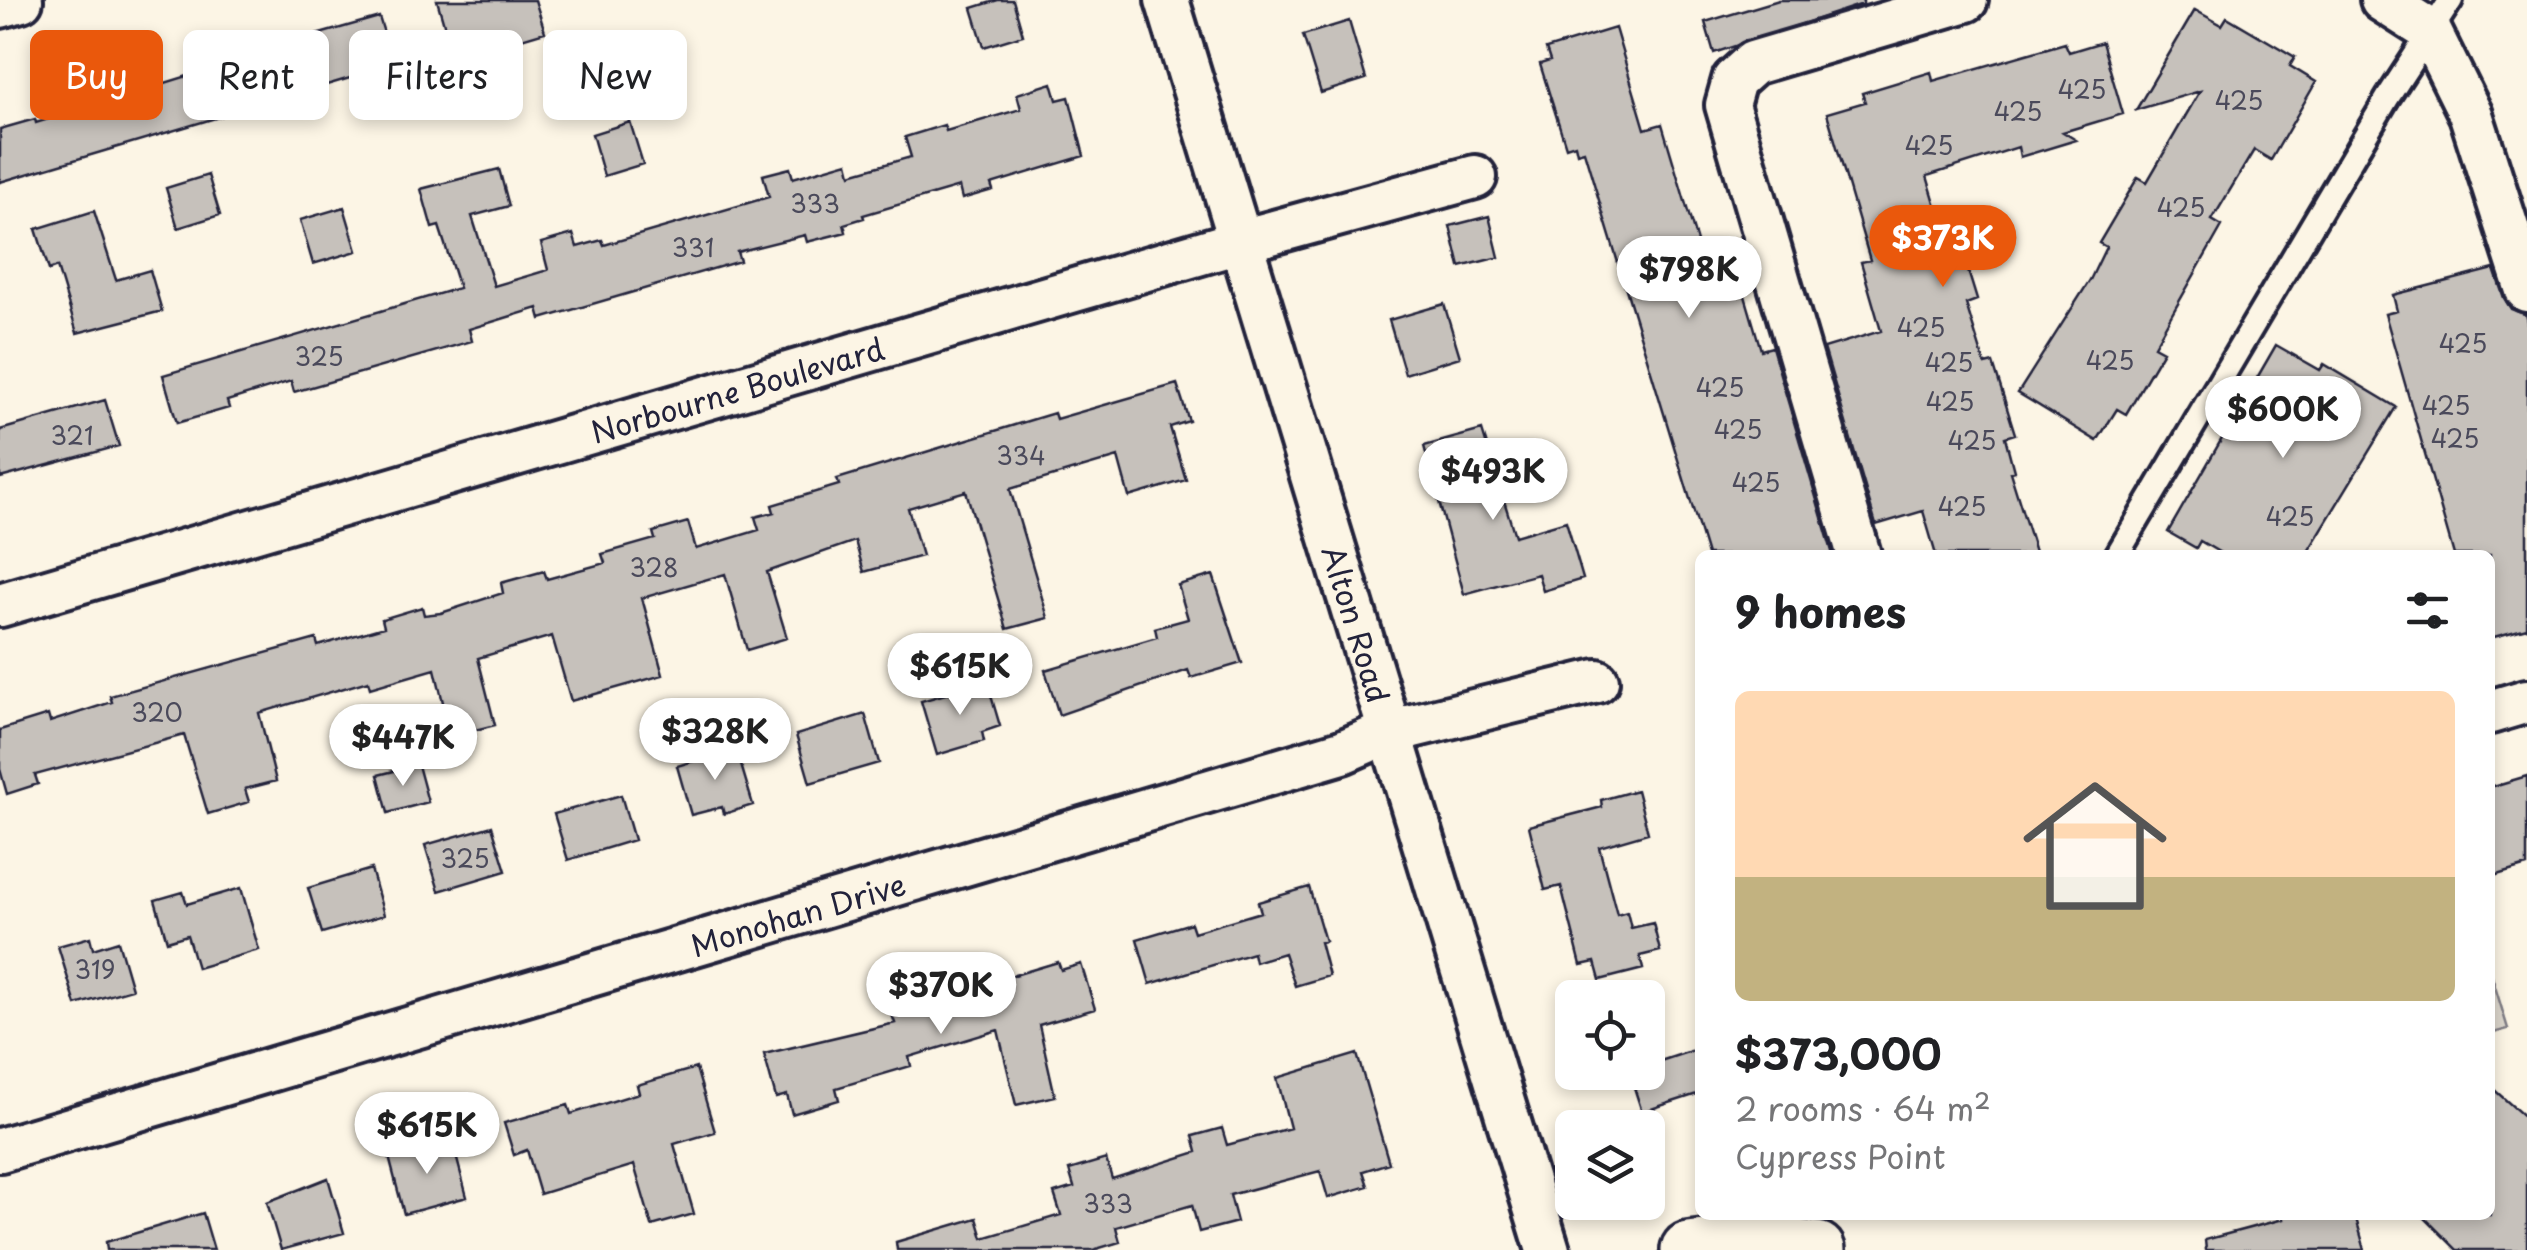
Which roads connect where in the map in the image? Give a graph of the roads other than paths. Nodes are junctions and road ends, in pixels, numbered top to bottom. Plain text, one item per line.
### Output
1 (20, 0) edge
2 (1167, 0) edge
3 (1966, 0) edge
4 (2382, 0) edge
5 (0, 6) edge
6 (2440, 15) edge
7 (1475, 177) dead end
8 (1238, 242) junction
9 (2527, 290) edge
10 (1859, 550) edge
11 (2120, 550) edge
12 (0, 605) edge
13 (1597, 681) dead end
14 (2527, 701) edge
15 (2495, 711) edge
16 (1388, 732) junction
17 (0, 1150) edge
18 (1548, 1250) edge
19 (1689, 1250) edge
20 (1817, 1250) edge

1 - 5 street
2 - 8 street, Alton Road
3 - 10 street
4 - 6 street
6 - 9 street
6 - 11 lane
7 - 8 street, Norbourne Boulevard
8 - 12 street, Norbourne Boulevard
8 - 16 street, Alton Road
13 - 16 street, Monohan Drive
14 - 15 street
16 - 17 street, Monohan Drive
16 - 18 street, Alton Road
19 - 20 street

